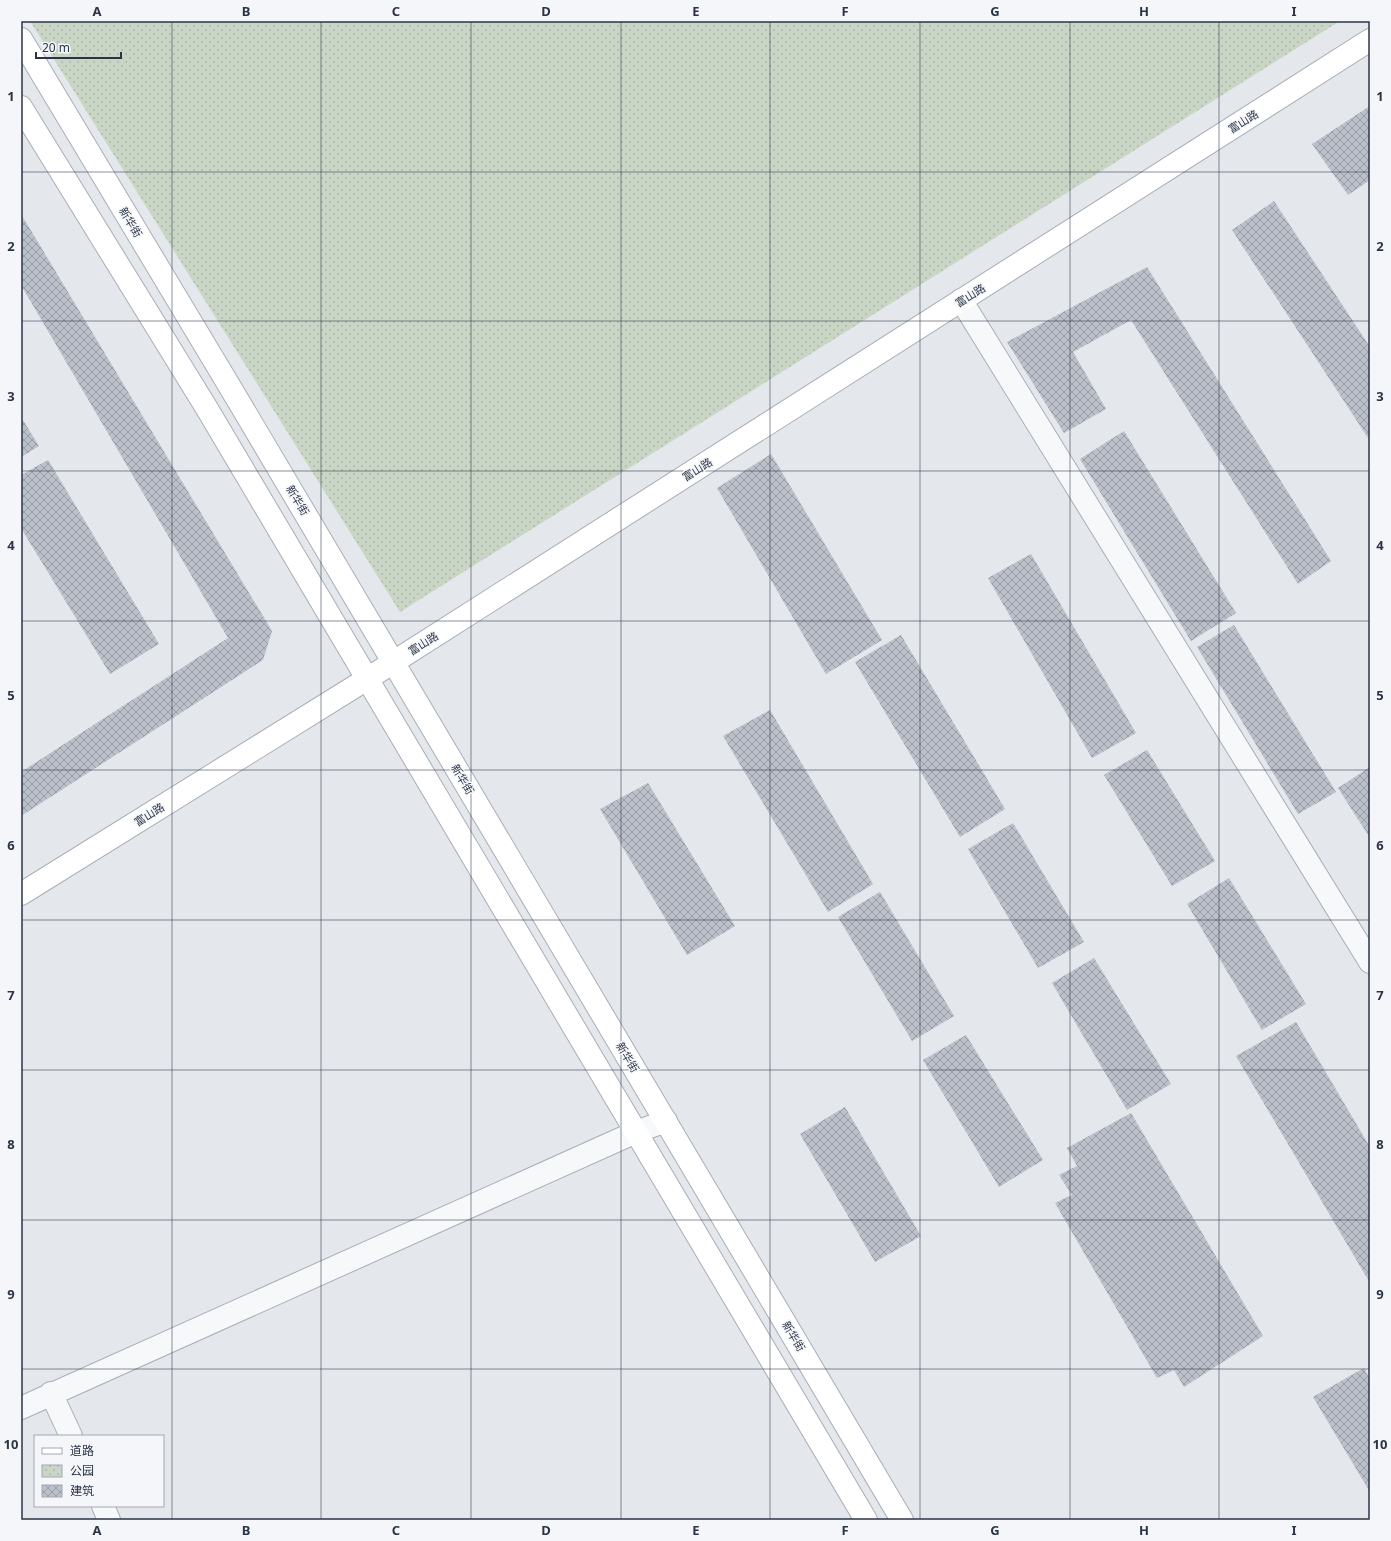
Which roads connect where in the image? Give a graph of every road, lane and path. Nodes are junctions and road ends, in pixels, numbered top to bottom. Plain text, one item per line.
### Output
1 (21, 39) edge
2 (1370, 40) edge
3 (21, 107) edge
4 (961, 300) junction
5 (394, 662) junction
6 (367, 679) junction
7 (21, 894) edge
8 (1370, 962) edge
9 (666, 1121) junction
10 (636, 1132) junction
11 (51, 1393) junction
12 (21, 1408) edge
13 (71, 1435) edge
14 (866, 1520) edge
15 (902, 1520) edge

1 - 5 street, 新华街
2 - 4 street, 富山路
3 - 6 street
4 - 5 street, 富山路
4 - 8 street
5 - 6 street, 富山路
5 - 9 street, 新华街
6 - 7 street, 富山路
6 - 10 street
9 - 10 street
9 - 15 street, 新华街
10 - 11 street
10 - 14 street
11 - 12 street
11 - 13 street

